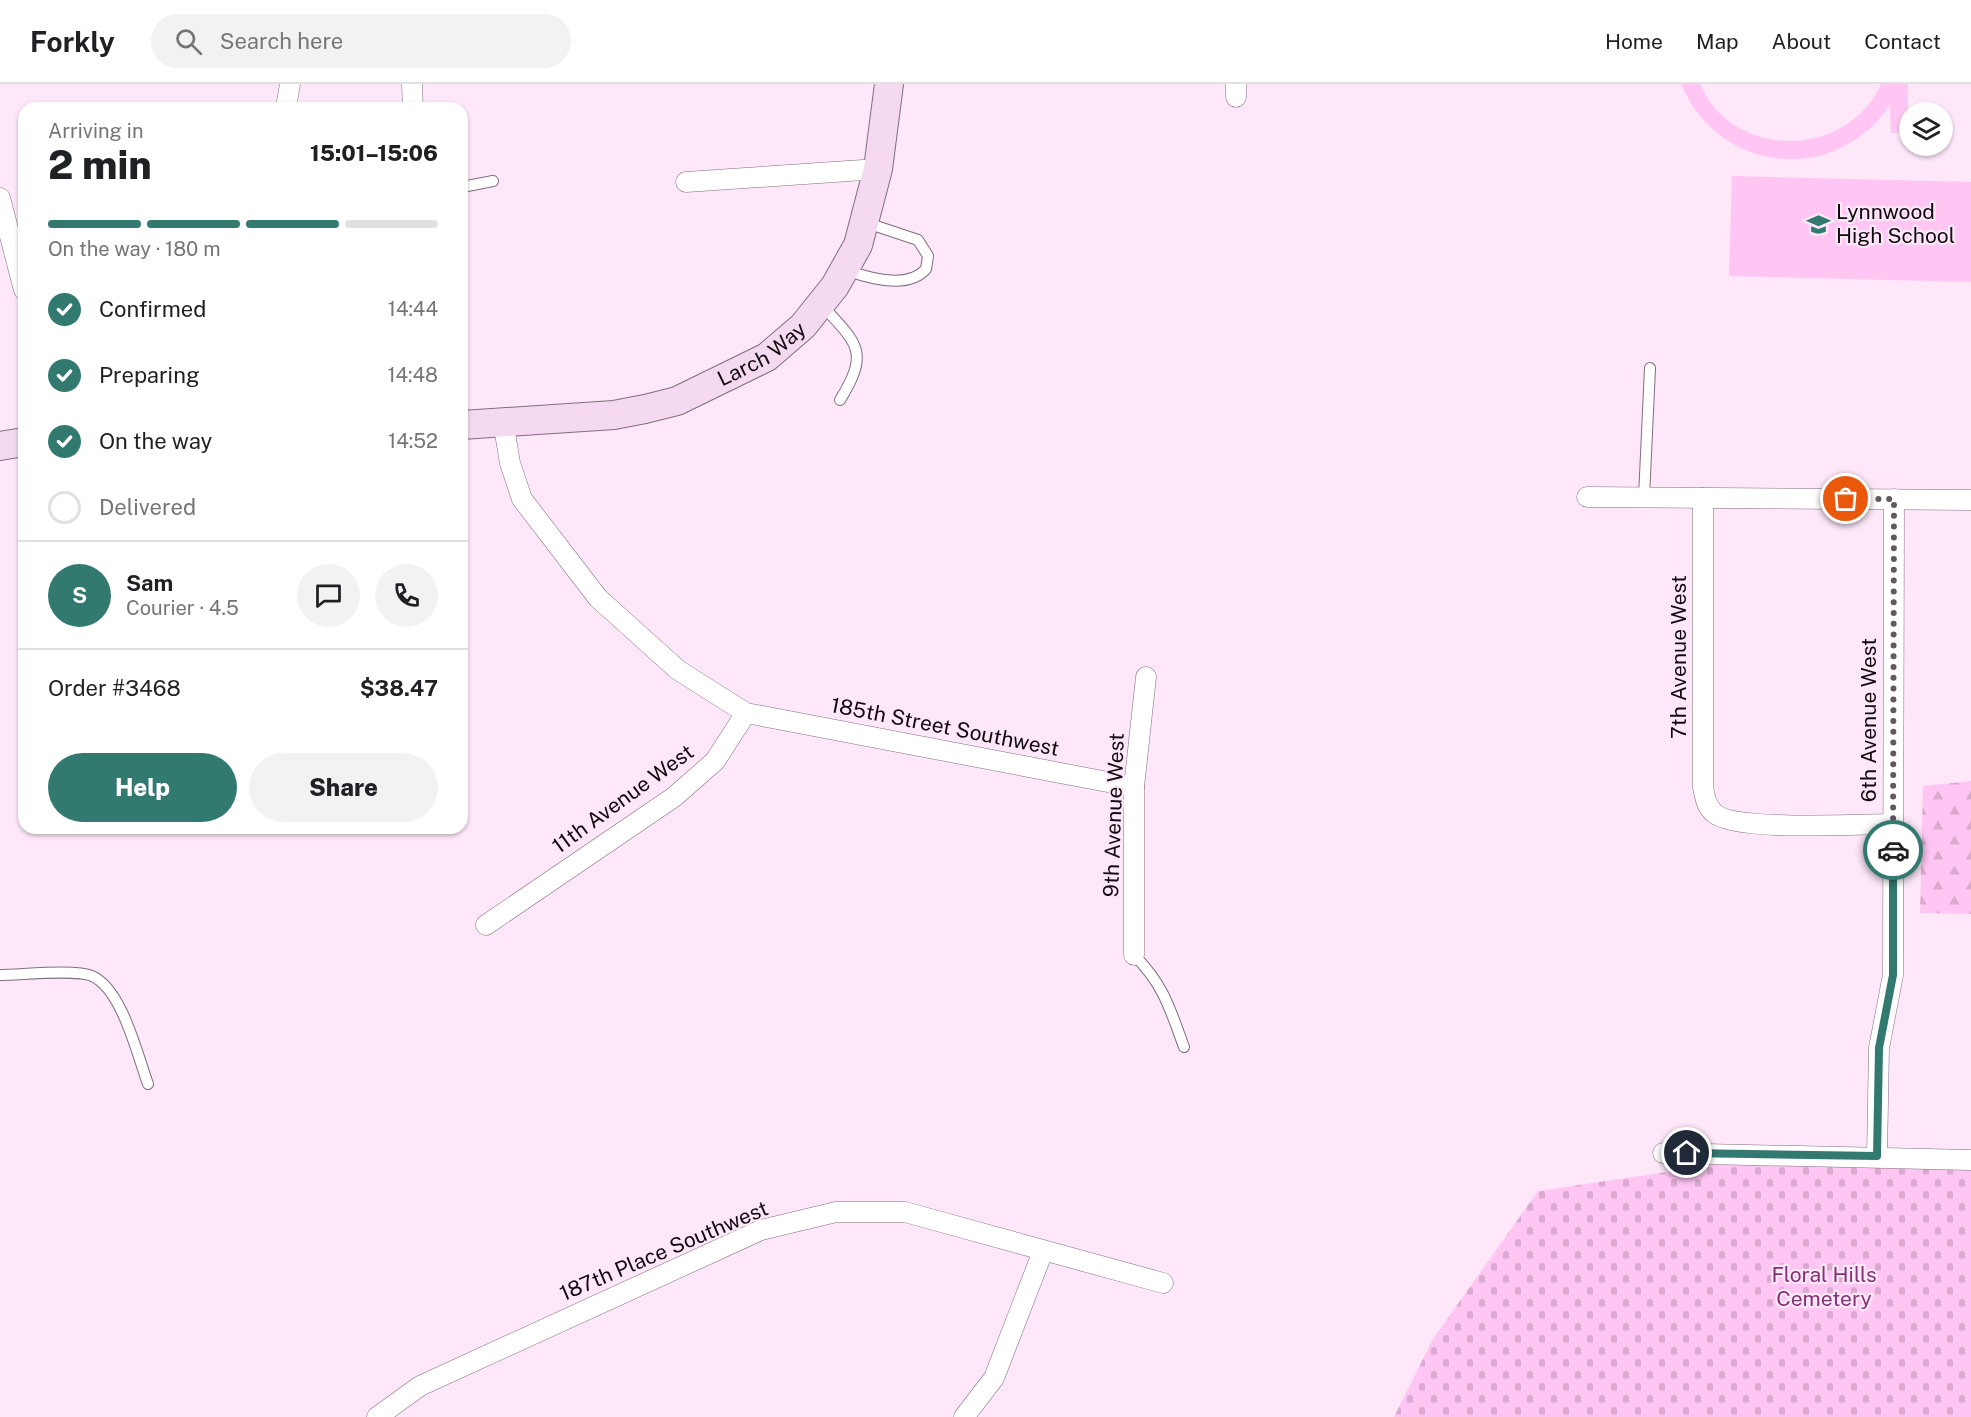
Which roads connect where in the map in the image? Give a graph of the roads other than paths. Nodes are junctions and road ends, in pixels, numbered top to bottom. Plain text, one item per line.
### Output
1 (290, 84) edge
2 (412, 84) edge
3 (889, 84) edge
4 (287, 102) edge
5 (413, 102) edge
6 (878, 169) junction
7 (493, 181) dead end
8 (686, 182) dead end
9 (468, 186) edge
10 (0, 198) edge
11 (864, 222) junction
12 (18, 240) edge
13 (844, 270) junction
14 (820, 304) junction
15 (1650, 368) dead end
16 (840, 400) dead end
17 (503, 422) junction
18 (468, 424) edge
19 (18, 443) edge
20 (0, 446) edge
21 (1587, 497) dead end
22 (1644, 497) junction
23 (1703, 498) junction
24 (1894, 499) junction
25 (1971, 500) edge
26 (1146, 677) dead end
27 (746, 713) junction
28 (1134, 787) junction
29 (1893, 824) junction
30 (486, 925) dead end
31 (1134, 956) joint
32 (0, 975) edge
33 (1184, 1047) dead end
34 (148, 1084) dead end
35 (1663, 1153) dead end
36 (1877, 1156) junction
37 (1971, 1160) edge
38 (1043, 1251) junction
39 (1163, 1283) dead end
40 (376, 1417) edge
41 (964, 1417) edge

1 - 4 street
2 - 5 street
3 - 6 main road, Larch Way
6 - 8 street
6 - 11 main road, Larch Way
7 - 9 lane
10 - 12 street
11 - 13 main road, Larch Way
11 - 13 lane
13 - 14 main road, Larch Way
14 - 16 lane
14 - 17 main road, Larch Way
15 - 22 lane
17 - 18 main road, Larch Way
17 - 27 street
19 - 20 main road
21 - 22 street
22 - 23 street
23 - 24 street
23 - 29 street, 7th Avenue West
24 - 25 street
24 - 29 street, 6th Avenue West
26 - 28 street, 9th Avenue West
27 - 28 street, 185th Street Southwest
27 - 30 street, 11th Avenue West
28 - 31 street, 9th Avenue West
29 - 36 street, 6th Avenue West
31 - 33 lane
32 - 34 lane
35 - 36 street
36 - 37 street
38 - 39 street, 187th Place Southwest
38 - 40 street, 187th Place Southwest
38 - 41 street

